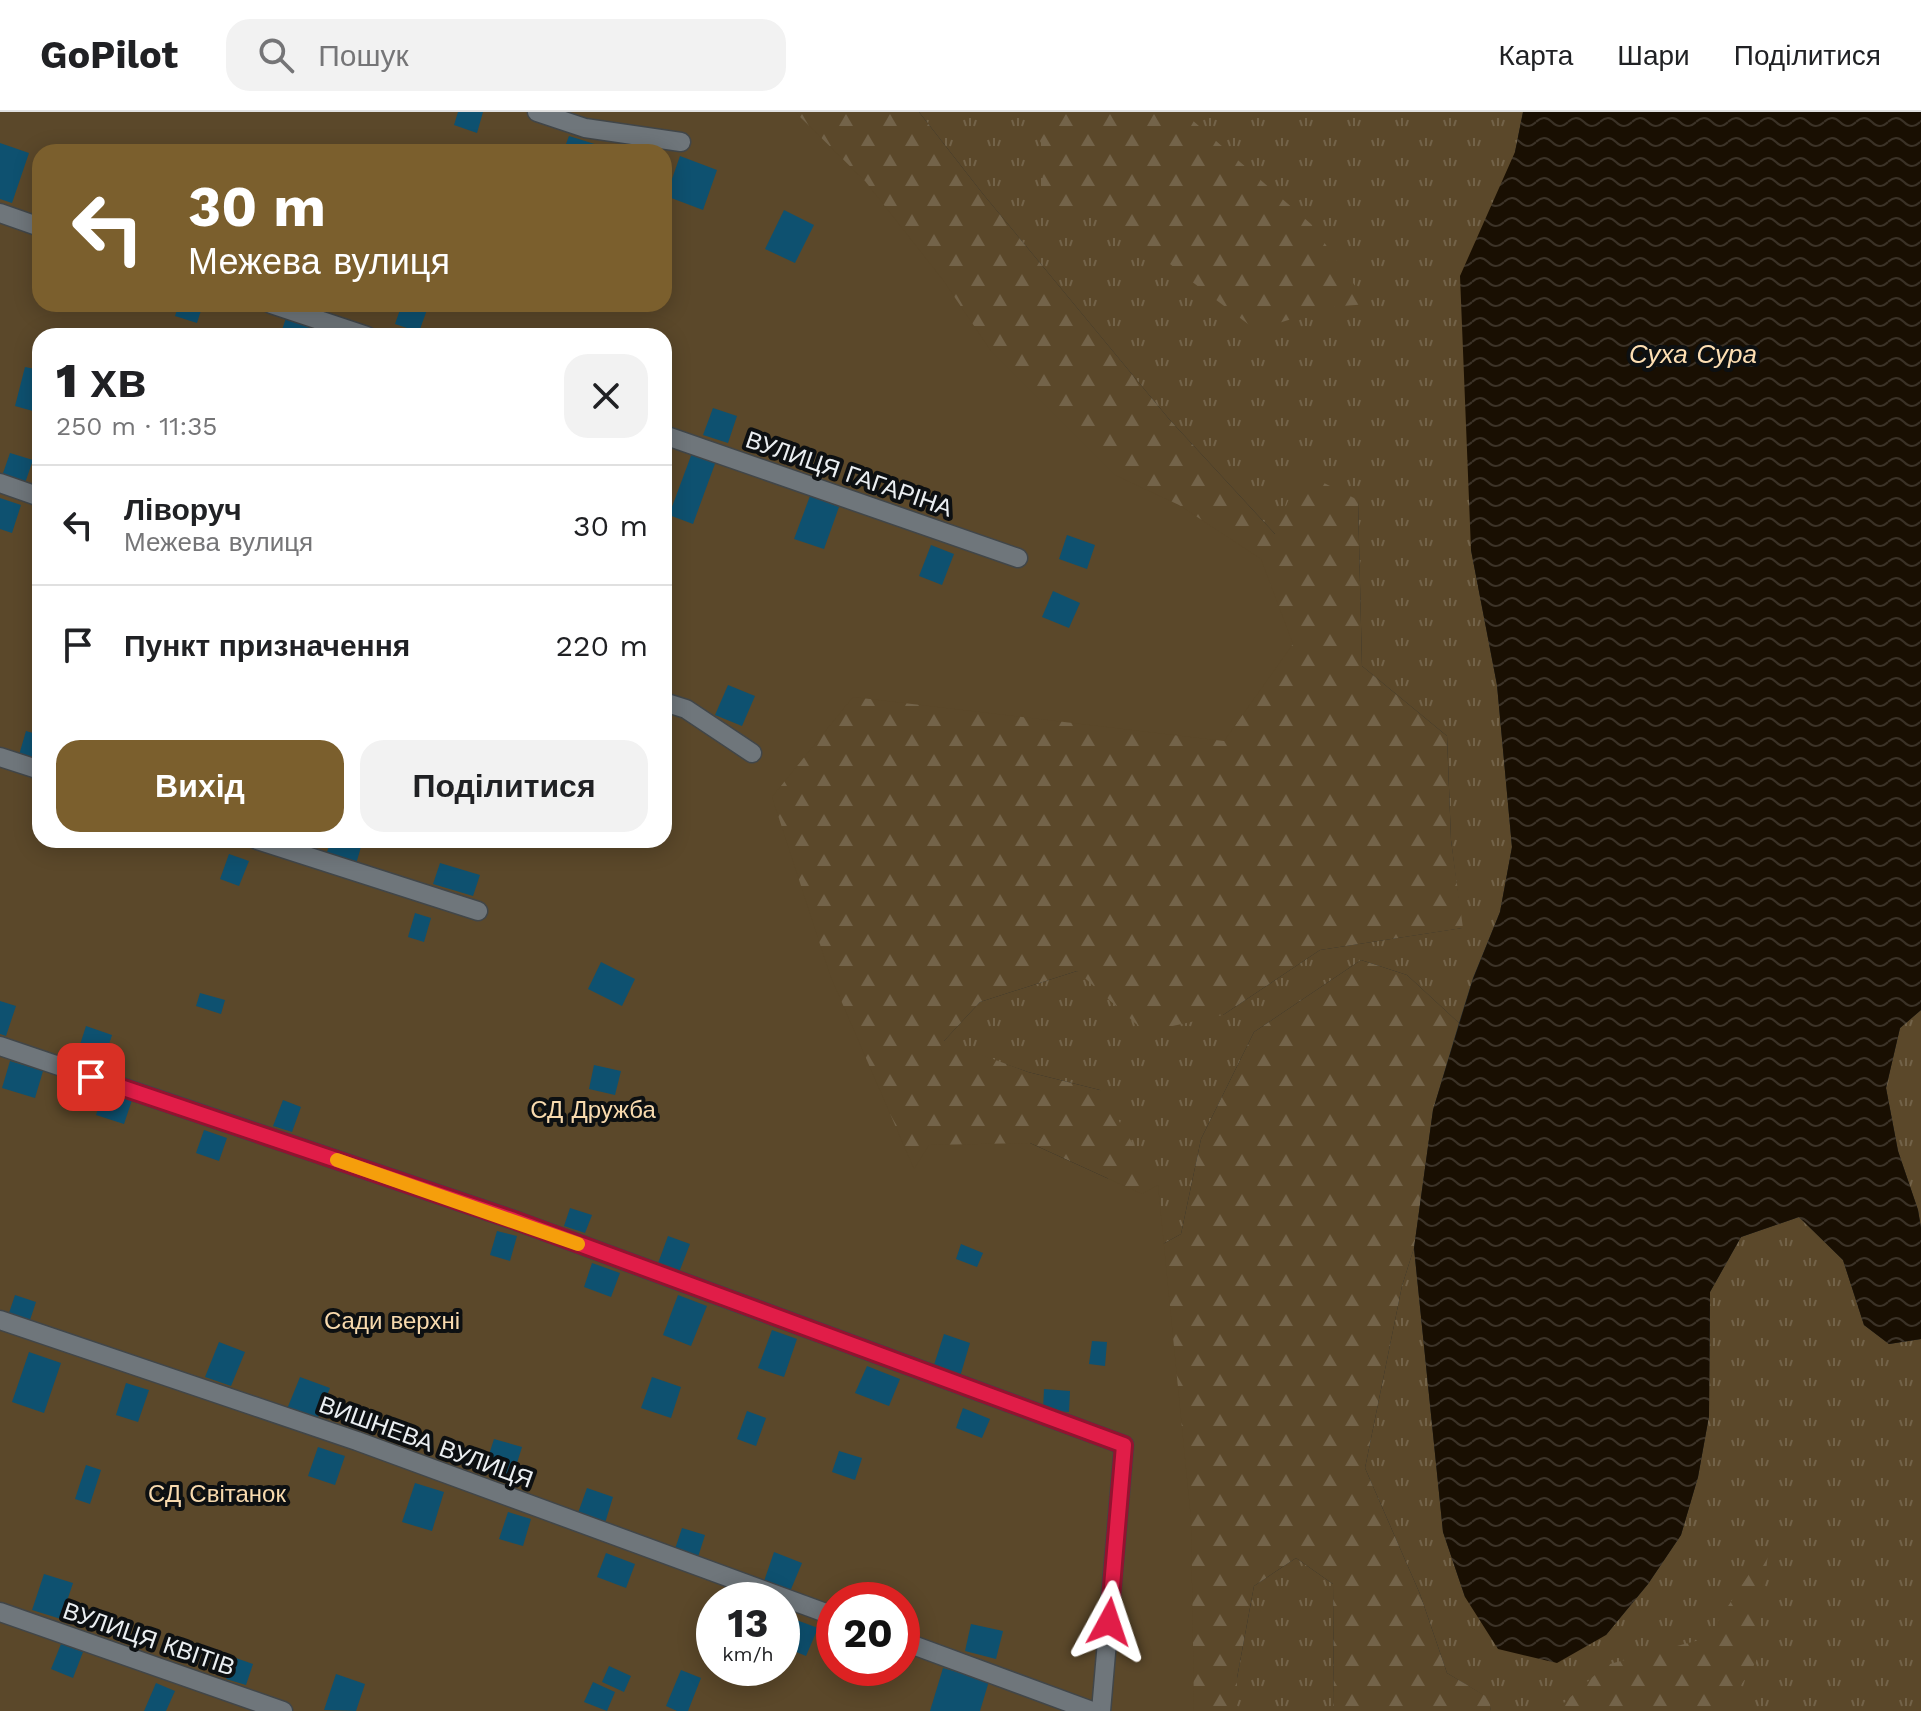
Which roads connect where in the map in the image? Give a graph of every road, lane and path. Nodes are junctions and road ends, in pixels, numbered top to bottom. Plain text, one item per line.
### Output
1 (537, 112) edge
2 (681, 142) dead end
3 (0, 213) edge
4 (32, 224) edge
5 (295, 312) edge
6 (343, 328) edge
7 (672, 438) edge
8 (0, 483) edge
9 (32, 494) edge
10 (1018, 558) dead end
11 (672, 705) edge
12 (752, 753) dead end
13 (0, 757) edge
14 (32, 767) edge
15 (282, 848) edge
16 (478, 911) dead end
17 (0, 1046) edge
18 (0, 1320) edge
19 (816, 1609) edge
20 (0, 1612) edge
21 (920, 1648) edge
22 (283, 1711) edge
23 (1092, 1711) edge
24 (1101, 1711) edge

1 - 2 lane
3 - 4 lane
5 - 6 lane
7 - 10 lane, ВУЛИЦЯ ГАГАРІНА
8 - 9 lane
11 - 12 lane
13 - 14 lane
15 - 16 lane
17 - 24 lane
18 - 19 lane, ВИШНЕВА ВУЛИЦЯ
20 - 22 lane, ВУЛИЦЯ КВІТІВ
21 - 23 lane

